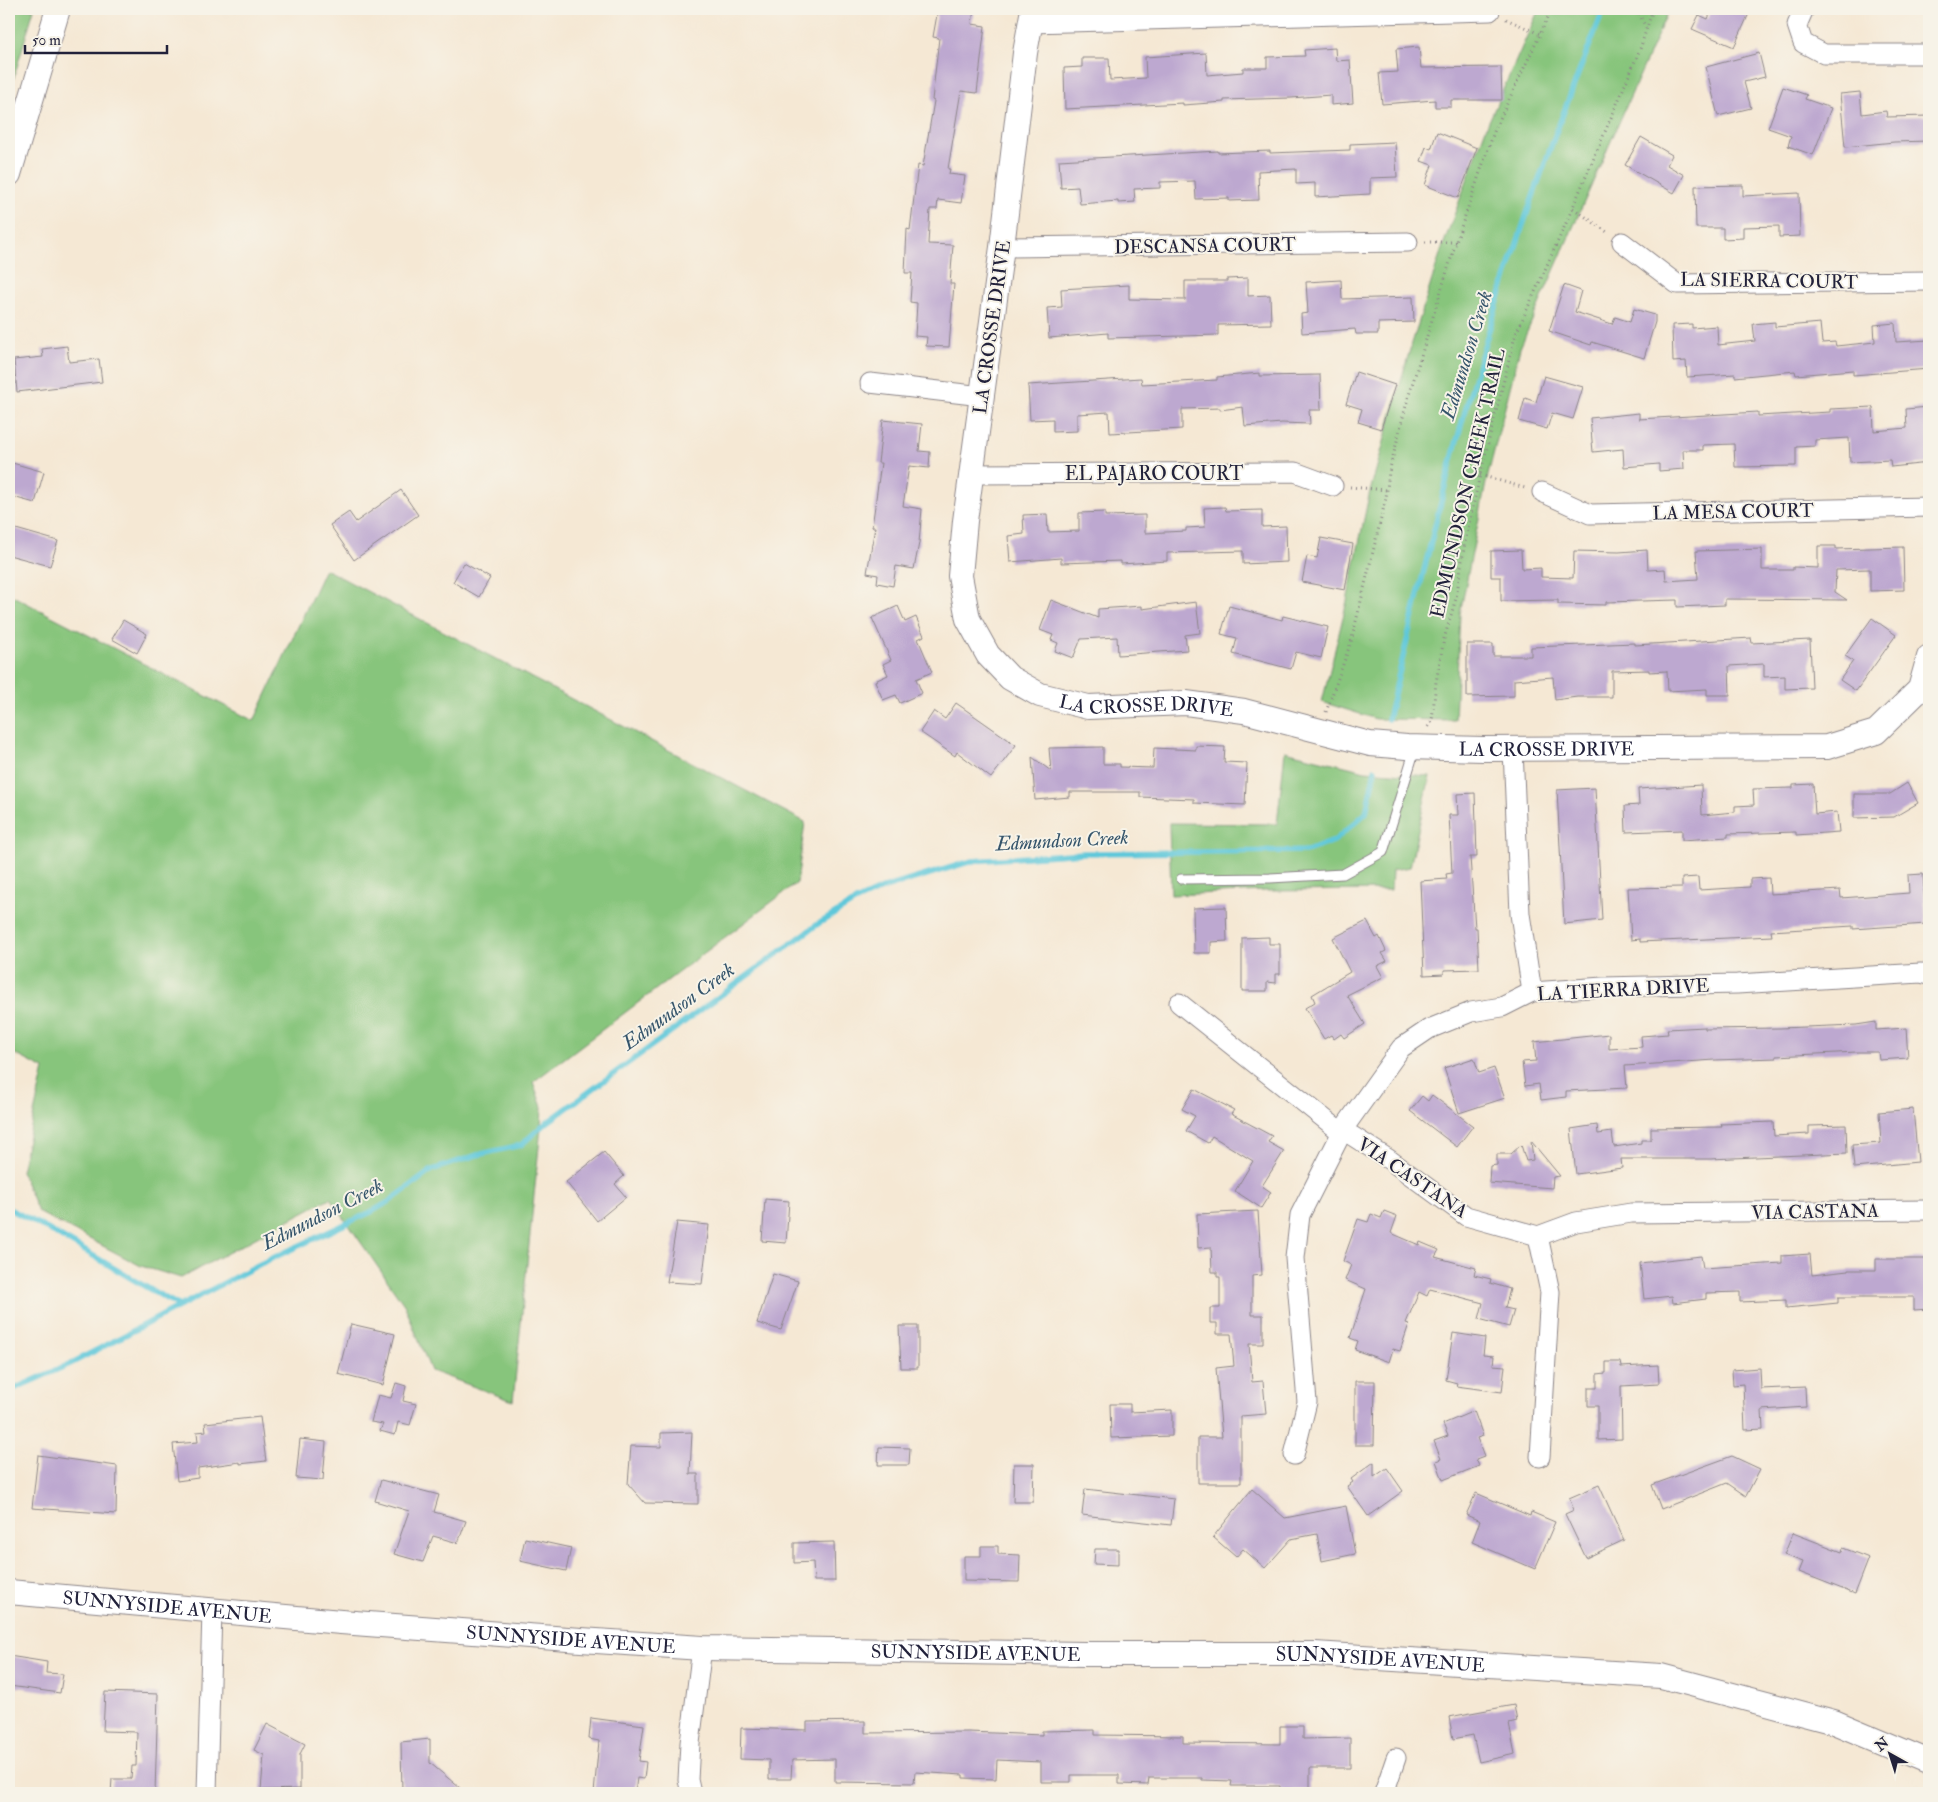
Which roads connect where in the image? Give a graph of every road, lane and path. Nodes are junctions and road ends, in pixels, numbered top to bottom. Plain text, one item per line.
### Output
1 (58, 9) edge
2 (1552, 9) edge
3 (1637, 9) edge
4 (1653, 9) edge
5 (1804, 9) edge
6 (1490, 11) joint
7 (1032, 16) edge
8 (1647, 29) junction
9 (1540, 34) junction
10 (1929, 54) edge
11 (9, 174) edge
12 (1573, 208) junction
13 (1408, 242) joint
14 (1456, 242) junction
15 (1622, 242) joint
16 (1002, 248) junction
17 (1929, 281) edge
18 (870, 383) dead end
19 (982, 396) junction
20 (971, 474) junction
21 (1480, 475) junction
22 (1333, 486) joint
23 (1387, 490) junction
24 (1542, 492) joint
25 (1929, 507) edge
26 (1929, 657) edge
27 (1319, 731) junction
28 (1416, 747) junction
29 (1513, 749) junction
30 (1181, 879) dead end
31 (1929, 976) edge
32 (1532, 992) junction
33 (1178, 1004) dead end
34 (1342, 1131) junction
35 (1929, 1210) edge
36 (1538, 1236) junction
37 (1294, 1455) dead end
38 (1540, 1457) dead end
39 (9, 1592) edge
40 (212, 1610) junction
41 (702, 1648) junction
42 (1396, 1758) dead end
43 (1929, 1762) edge
44 (206, 1793) edge
45 (692, 1793) edge
46 (1384, 1793) edge

1 - 11 street
2 - 9 path
3 - 8 path
4 - 8 path, EDMUNDSON CREEK TRAIL
5 - 10 street
6 - 7 street
6 - 9 path
7 - 16 street, LA CROSSE DRIVE
8 - 12 path, EDMUNDSON CREEK TRAIL
9 - 14 path
12 - 15 path
12 - 21 path, EDMUNDSON CREEK TRAIL
13 - 14 path
13 - 16 street, DESCANSA COURT
14 - 23 path
15 - 17 street, LA SIERRA COURT
16 - 19 street, LA CROSSE DRIVE
18 - 19 street
19 - 20 street, LA CROSSE DRIVE
20 - 22 street, EL PAJARO COURT
20 - 27 street, LA CROSSE DRIVE
21 - 24 path
21 - 28 path, EDMUNDSON CREEK TRAIL
22 - 23 path
23 - 27 path
24 - 25 street, LA MESA COURT
26 - 29 street, LA CROSSE DRIVE
27 - 28 street, LA CROSSE DRIVE
28 - 29 street, LA CROSSE DRIVE
28 - 30 lane
29 - 32 street
31 - 32 street, LA TIERRA DRIVE
32 - 34 street, LA TIERRA DRIVE
33 - 34 street, VIA CASTANA
34 - 36 street, VIA CASTANA
34 - 37 street, LA TIERRA DRIVE
35 - 36 street, VIA CASTANA
36 - 38 street
39 - 40 street, SUNNYSIDE AVENUE
40 - 41 street, SUNNYSIDE AVENUE
40 - 44 street
41 - 43 street, SUNNYSIDE AVENUE
41 - 45 street
42 - 46 street

